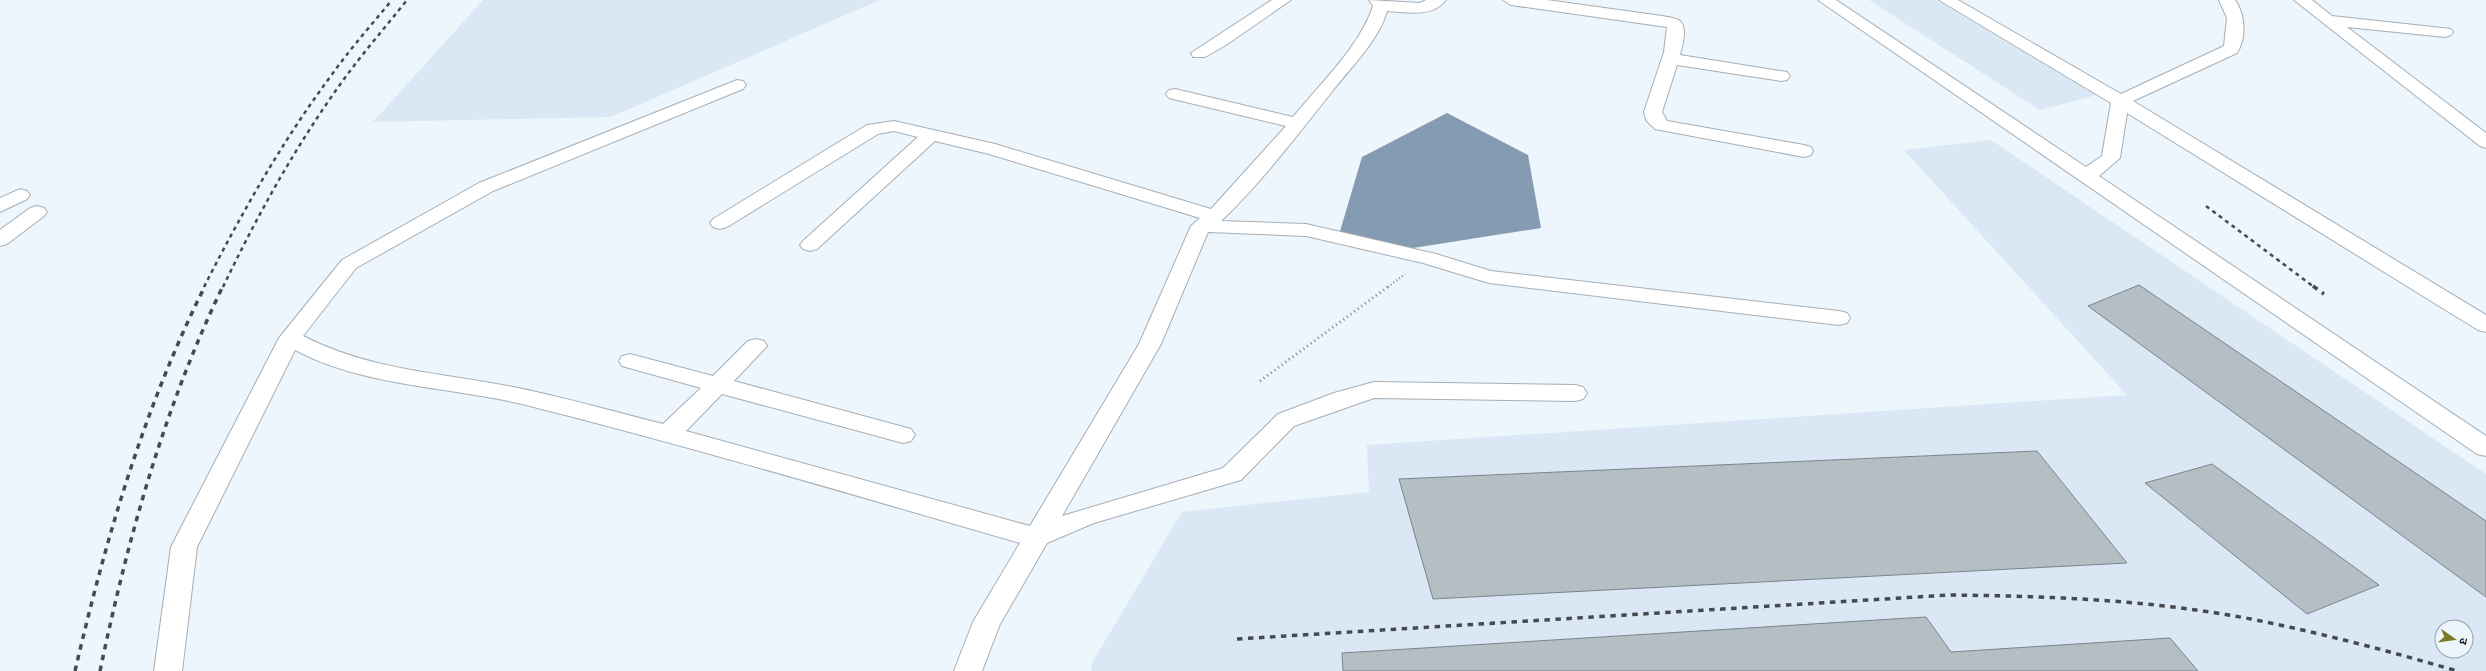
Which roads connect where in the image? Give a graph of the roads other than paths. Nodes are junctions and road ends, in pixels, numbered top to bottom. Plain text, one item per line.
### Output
1 (1283, 0) edge
2 (1438, 0) edge
3 (1511, 0) edge
4 (1826, 0) edge
5 (1947, 0) edge
6 (2227, 0) edge
7 (2302, 0) edge
8 (1379, 3) edge
9 (2329, 20) junction
10 (2445, 32) dead end
11 (1199, 53) dead end
12 (1670, 59) junction
13 (1781, 76) dead end
14 (737, 85) dead end
15 (1175, 94) dead end
16 (2120, 101) junction
17 (1297, 123) junction
18 (931, 135) junction
19 (2486, 142) edge
20 (1804, 150) dead end
21 (2085, 177) junction
22 (20, 195) dead end
23 (0, 206) edge
24 (37, 212) dead end
25 (1208, 221) junction
26 (720, 223) dead end
27 (0, 240) edge
28 (810, 245) dead end
29 (1839, 318) dead end
30 (2486, 325) edge
31 (290, 338) junction
32 (756, 346) dead end
33 (630, 361) dead end
34 (715, 385) junction
35 (1575, 393) dead end
36 (668, 434) junction
37 (903, 435) dead end
38 (2486, 448) edge
39 (1035, 537) junction
40 (168, 671) edge
41 (968, 671) edge

1 - 11 street
2 - 8 street
3 - 12 street
4 - 21 street
5 - 16 street
6 - 16 street
7 - 9 street
8 - 17 street
9 - 10 street
9 - 19 street
12 - 13 street
12 - 20 street
14 - 31 street
15 - 17 street
16 - 21 street
16 - 30 street
17 - 25 street
18 - 25 street
18 - 26 street
18 - 28 street
21 - 38 street
22 - 23 street
24 - 27 street
25 - 29 street
25 - 39 street
31 - 36 street
31 - 40 street
32 - 34 street
33 - 34 street
34 - 36 street
34 - 37 street
35 - 39 street
36 - 39 street
39 - 41 street

